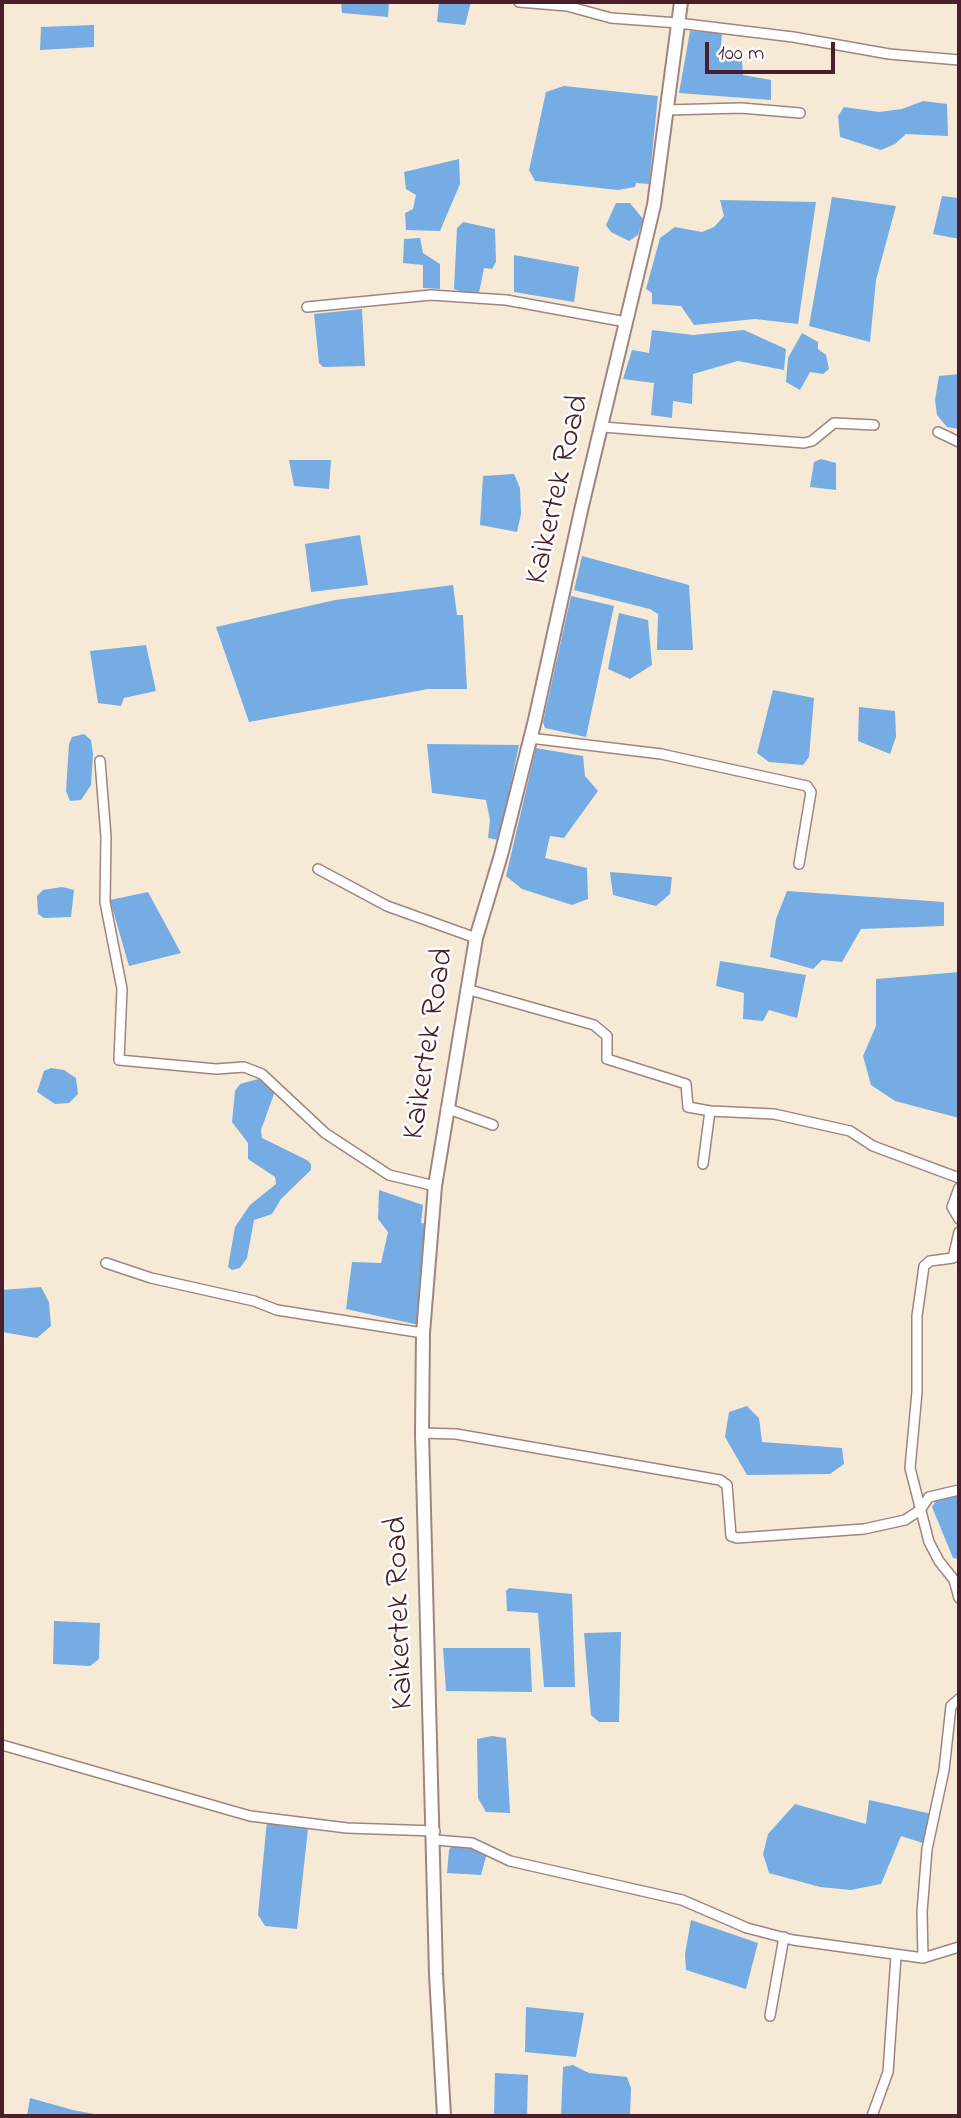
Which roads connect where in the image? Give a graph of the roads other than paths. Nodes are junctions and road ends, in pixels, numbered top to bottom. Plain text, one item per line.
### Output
1 (519, 2) edge
2 (681, 2) edge
3 (678, 23) junction
4 (959, 61) edge
5 (666, 110) junction
6 (800, 113) dead end
7 (307, 307) dead end
8 (626, 322) junction
9 (874, 425) dead end
10 (603, 427) junction
11 (938, 432) dead end
12 (959, 442) edge
13 (530, 738) junction
14 (100, 761) dead end
15 (799, 863) dead end
16 (318, 869) dead end
17 (476, 938) junction
18 (466, 989) junction
19 (446, 1108) junction
20 (710, 1111) junction
21 (493, 1125) dead end
22 (703, 1164) dead end
23 (959, 1178) edge
24 (435, 1186) junction
25 (959, 1188) edge
26 (959, 1219) edge
27 (959, 1232) edge
28 (106, 1263) dead end
29 (423, 1333) junction
30 (422, 1433) junction
31 (959, 1490) edge
32 (920, 1510) junction
33 (959, 1598) edge
34 (959, 1699) edge
35 (2, 1745) edge
36 (435, 1835) junction
37 (784, 1937) junction
38 (959, 1947) edge
39 (897, 1956) junction
40 (923, 1958) junction
41 (770, 2016) dead end
42 (443, 2116) edge
43 (872, 2116) edge

1 - 3 street
2 - 3 main road, Kaikertek Road
3 - 4 street
3 - 5 main road, Kaikertek Road
5 - 6 street
5 - 8 main road, Kaikertek Road
7 - 8 street
8 - 10 main road, Kaikertek Road
9 - 10 street
10 - 13 main road, Kaikertek Road
11 - 12 street
13 - 15 street
13 - 17 main road, Kaikertek Road
14 - 24 street
16 - 17 street
17 - 18 main road, Kaikertek Road
18 - 19 main road, Kaikertek Road
18 - 20 street
19 - 21 street
19 - 24 main road, Kaikertek Road
20 - 22 street
20 - 23 street
24 - 29 main road, Kaikertek Road
25 - 26 street
27 - 32 street
28 - 29 street
29 - 30 main road, Kaikertek Road
30 - 32 street
30 - 36 main road, Kaikertek Road
31 - 32 street
32 - 33 street
34 - 40 street
35 - 36 street
36 - 37 street
36 - 42 main road, Kaikertek Road
37 - 39 street
37 - 41 street
38 - 40 street
39 - 40 street
39 - 43 street

